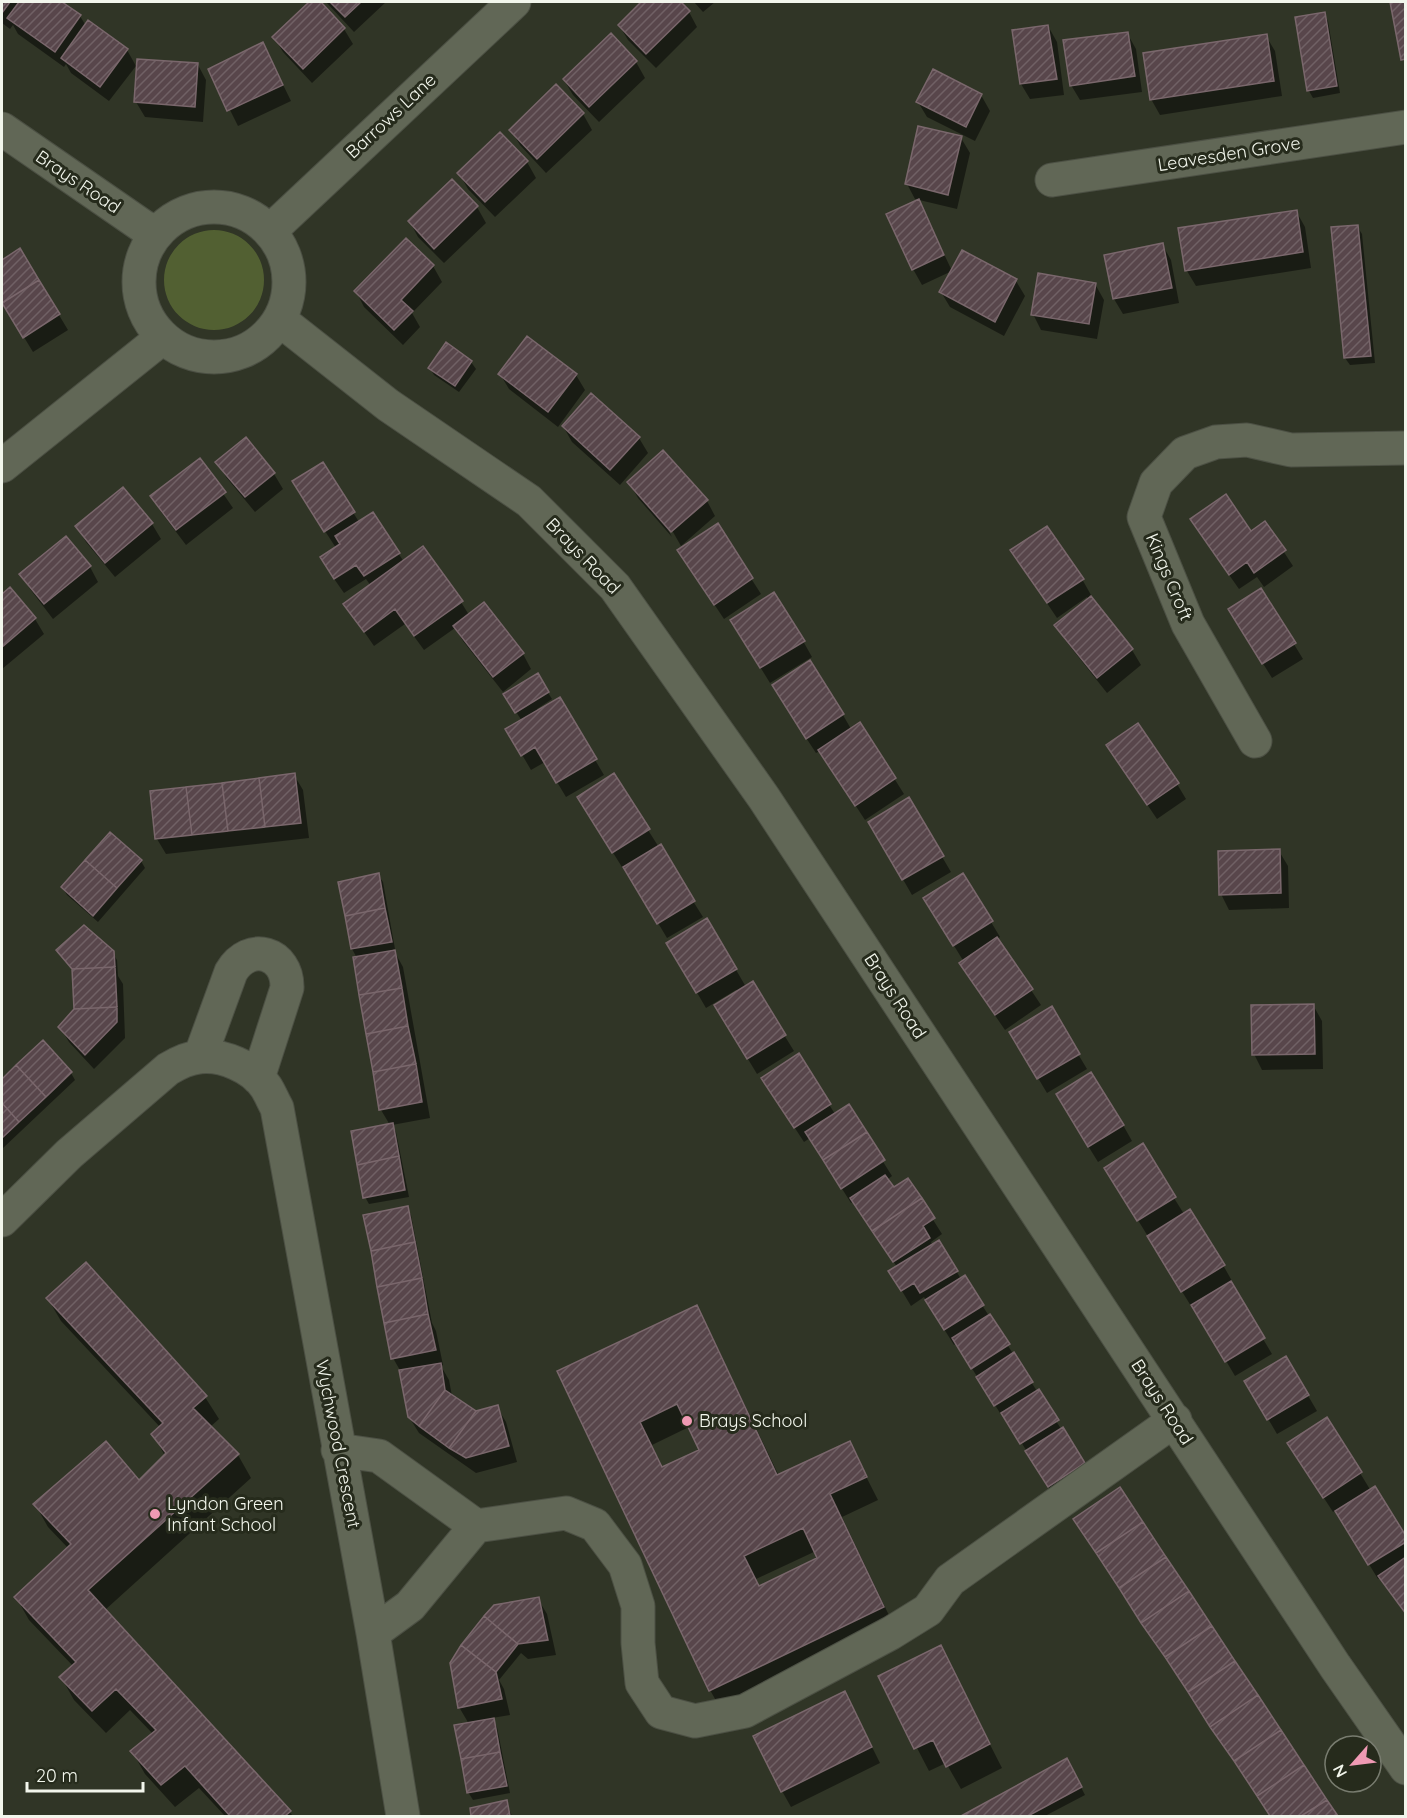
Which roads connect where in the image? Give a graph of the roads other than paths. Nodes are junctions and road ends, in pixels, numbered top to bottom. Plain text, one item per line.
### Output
1 (514, 2) edge
2 (1406, 127) edge
3 (2, 129) edge
4 (1052, 180) dead end
5 (270, 231) junction
6 (156, 232) junction
7 (280, 320) junction
8 (162, 338) junction
9 (1406, 448) edge
10 (2, 466) edge
11 (1255, 741) dead end
12 (200, 1057) junction
13 (258, 1078) junction
14 (2, 1220) edge
15 (1175, 1420) junction
16 (338, 1450) junction
17 (476, 1526) junction
18 (373, 1633) junction
19 (1406, 1768) edge
20 (403, 1816) edge

1 - 5 street, Barrows Lane
2 - 4 street, Leavesden Grove
3 - 6 street, Brays Road
5 - 6 street
5 - 7 street
6 - 8 street
7 - 8 street
7 - 15 street, Brays Road
8 - 10 street
9 - 11 street, Kings Croft
12 - 13 street, Wychwood Crescent
12 - 13 street
12 - 14 street, Wychwood Crescent
13 - 16 street, Wychwood Crescent
15 - 17 street
15 - 19 street, Brays Road
16 - 17 street
16 - 18 street, Wychwood Crescent
17 - 18 street
18 - 20 street, Wychwood Crescent

